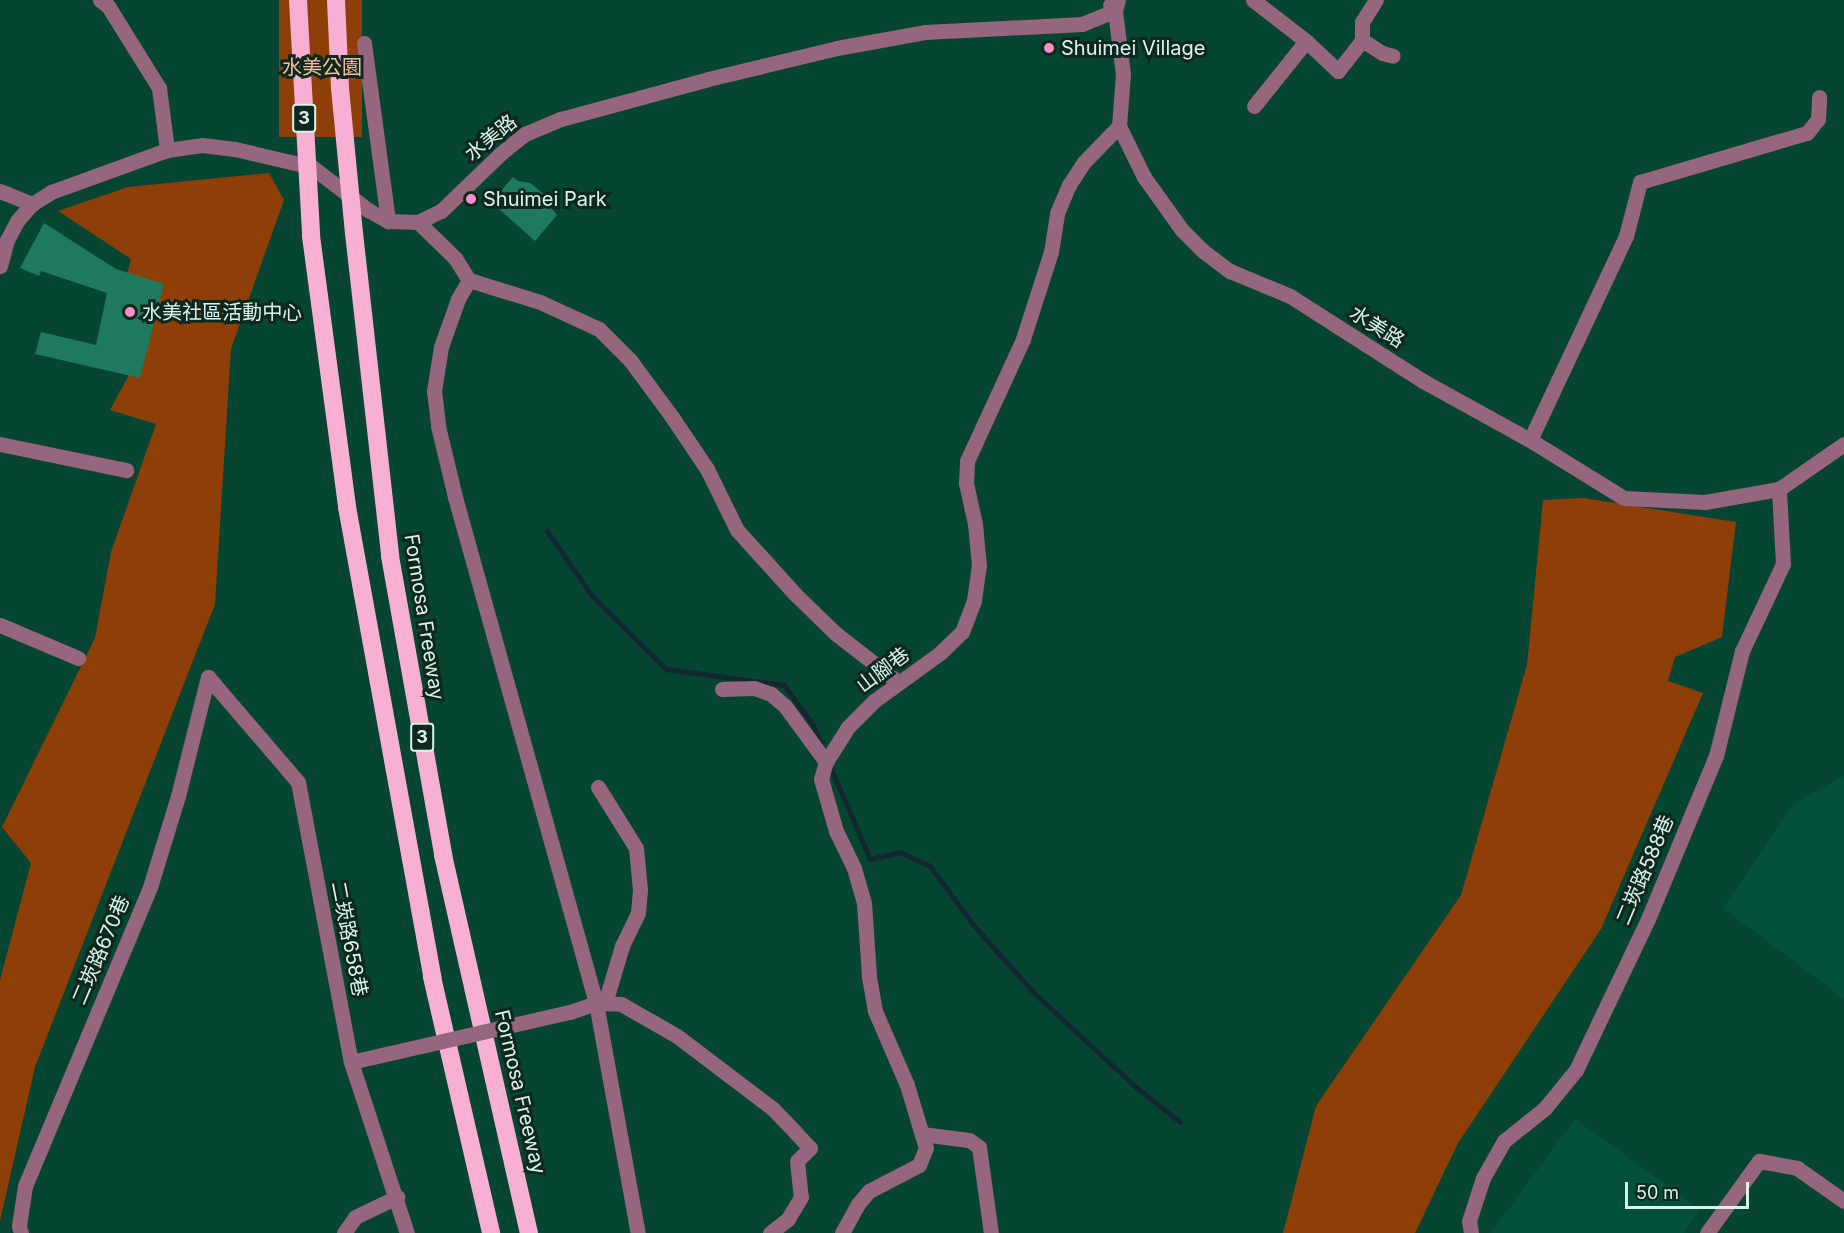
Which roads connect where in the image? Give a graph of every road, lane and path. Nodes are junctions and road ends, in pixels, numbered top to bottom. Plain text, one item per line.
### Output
1 (100, 0) edge
2 (298, 0) edge
3 (336, 0) edge
4 (1253, 0) edge
5 (1376, 0) edge
6 (1114, 4) edge
7 (1362, 40) junction
8 (1306, 41) junction
9 (364, 43) dead end
10 (1393, 56) dead end
11 (1819, 97) dead end
12 (1254, 106) dead end
13 (1119, 126) junction
14 (167, 150) junction
15 (0, 190) edge
16 (32, 204) junction
17 (388, 221) junction
18 (418, 222) junction
19 (0, 266) edge
20 (469, 280) junction
21 (1530, 440) junction
22 (0, 444) edge
23 (1844, 444) edge
24 (126, 470) dead end
25 (1779, 489) junction
26 (0, 625) edge
27 (78, 658) dead end
28 (208, 678) joint
29 (898, 682) junction
30 (722, 689) dead end
31 (826, 762) junction
32 (598, 787) dead end
33 (600, 1003) junction
34 (351, 1062) junction
35 (922, 1134) junction
36 (397, 1197) junction
37 (1844, 1202) edge
38 (21, 1233) edge
39 (344, 1233) edge
40 (407, 1233) edge
41 (491, 1233) edge
42 (529, 1233) edge
43 (638, 1233) edge
44 (770, 1233) edge
45 (842, 1233) edge
46 (991, 1233) edge
47 (1471, 1233) edge
48 (1707, 1233) edge

1 - 14 street
2 - 41 highway, 3, bridge
3 - 42 highway, Formosa Freeway / 3, bridge
4 - 8 street
5 - 7 street
6 - 13 street, 水美路
6 - 18 street, 水美路
7 - 8 street
7 - 10 street
8 - 12 street
9 - 17 street
11 - 21 street
13 - 21 street, 水美路
13 - 29 street, 山腳巷
14 - 16 street
14 - 17 street
15 - 16 street
16 - 19 street
17 - 18 street
18 - 20 street
20 - 29 street
20 - 33 street
21 - 25 street, 水美路
22 - 24 street
23 - 25 street
25 - 47 street, 二崁路588巷
26 - 27 street
28 - 34 street, 二崁路658巷
28 - 38 street, 二崁路670巷
29 - 31 street, 山腳巷
30 - 31 street
31 - 35 street, 山腳巷
32 - 33 street
33 - 34 street, bridge
33 - 43 street
33 - 44 street
34 - 36 street, 二崁路658巷
35 - 45 street, 山腳巷
35 - 46 street
36 - 39 street
36 - 40 street, 二崁路658巷
37 - 48 street

